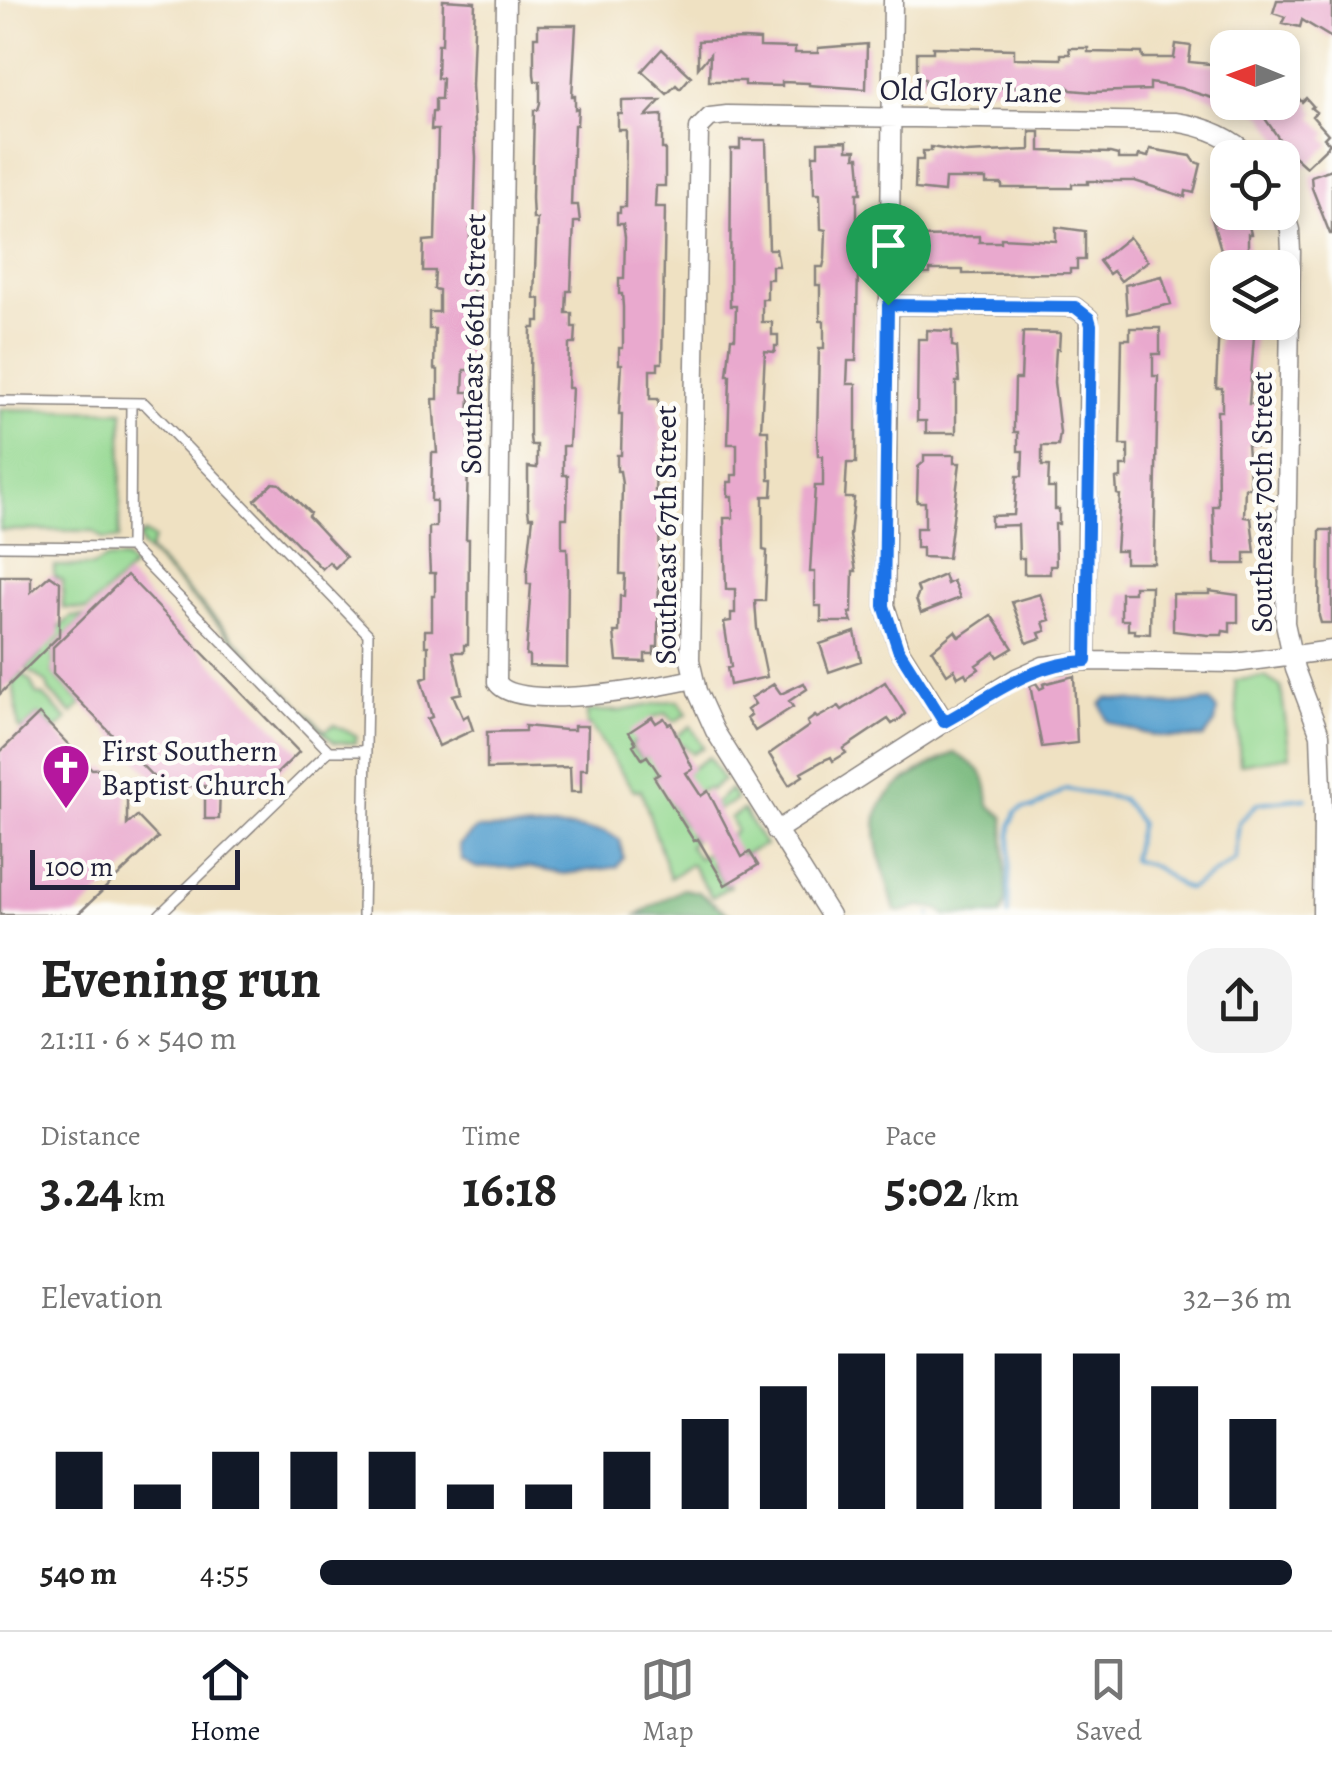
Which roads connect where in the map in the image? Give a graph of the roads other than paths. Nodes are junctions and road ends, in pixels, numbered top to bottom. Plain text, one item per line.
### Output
1 (506, 0) edge
2 (892, 0) edge
3 (892, 118) junction
4 (706, 120) joint
5 (1231, 140) edge
6 (1290, 230) edge
7 (888, 305) junction
8 (0, 401) edge
9 (131, 403) junction
10 (0, 546) edge
11 (130, 547) junction
12 (1332, 650) edge
13 (1291, 655) junction
14 (1086, 661) junction
15 (693, 679) junction
16 (944, 722) junction
17 (328, 750) junction
18 (366, 752) junction
19 (776, 831) junction
20 (159, 915) edge
21 (363, 915) edge
22 (830, 915) edge
23 (1322, 915) edge

1 - 15 street, Southeast 66th Street
2 - 3 street
3 - 4 street, Old Glory Lane
3 - 5 street, Old Glory Lane
3 - 7 street
4 - 15 street, Southeast 67th Street
6 - 13 street, Southeast 70th Street
7 - 14 street
7 - 16 street
8 - 9 lane
9 - 11 lane
9 - 18 lane
10 - 11 lane
11 - 17 lane
12 - 13 street
13 - 14 street
13 - 23 street, Southeast 70th Street
14 - 16 street
15 - 19 street, Southeast 67th Street
16 - 19 street
17 - 18 lane
17 - 20 lane
18 - 21 lane
19 - 22 street, Southeast 67th Street

